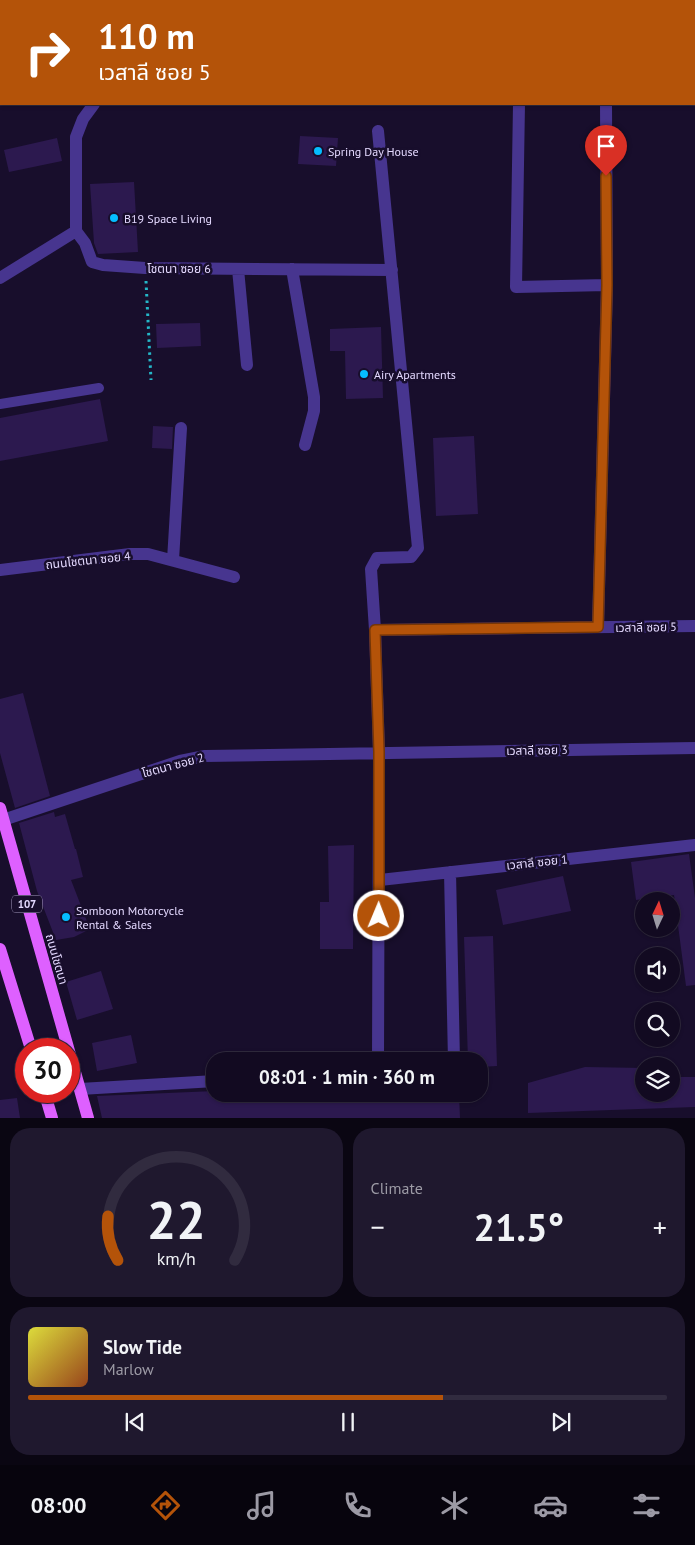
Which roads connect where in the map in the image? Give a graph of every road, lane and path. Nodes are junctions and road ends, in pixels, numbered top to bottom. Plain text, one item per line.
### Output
1 (93, 105) edge
2 (519, 105) edge
3 (606, 105) edge
4 (378, 131) dead end
5 (76, 231) junction
6 (145, 268) junction
7 (238, 268) junction
8 (292, 269) junction
9 (392, 270) junction
10 (0, 278) edge
11 (607, 285) junction
12 (247, 365) dead end
13 (151, 380) dead end
14 (99, 388) dead end
15 (0, 404) edge
16 (181, 428) dead end
17 (305, 445) dead end
18 (173, 560) junction
19 (0, 570) edge
20 (234, 577) dead end
21 (695, 626) edge
22 (598, 627) junction
23 (375, 630) junction
24 (695, 748) edge
25 (379, 752) junction
26 (2, 814) edge
27 (695, 844) edge
28 (450, 872) junction
29 (380, 880) junction
30 (0, 949) edge
31 (28, 1038) edge
32 (66, 1038) edge
33 (378, 1052) edge
34 (454, 1052) edge
35 (206, 1082) edge
36 (80, 1089) joint
37 (48, 1103) edge
38 (52, 1118) edge
39 (88, 1118) edge

1 - 5 street
2 - 11 street
3 - 11 street, เวสาลี ซอย 5
4 - 9 street
5 - 6 street, โชตนา ซอย 6
5 - 10 street
6 - 7 street, โชตนา ซอย 6
6 - 13 path
7 - 8 street, โชตนา ซอย 6
7 - 12 street
8 - 9 street, โชตนา ซอย 6
8 - 17 street
9 - 23 street
11 - 22 street, เวสาลี ซอย 5
14 - 15 lane
16 - 18 street
18 - 19 street, ถนนโชตนา ซอย 4
18 - 20 street, ถนนโชตนา ซอย 4
21 - 22 street, เวสาลี ซอย 5
22 - 23 street, เวสาลี ซอย 5
23 - 25 street
24 - 25 street, เวสาลี ซอย 3
25 - 26 street, โชตนา ซอย 2
25 - 29 street
26 - 32 main road, ถนนโชตนา / 107
27 - 28 street, เวสาลี ซอย 1
28 - 29 street, เวสาลี ซอย 1
28 - 34 street
29 - 33 street
30 - 31 main road
35 - 36 street
36 - 39 main road, ถนนโชตนา / 107
37 - 38 main road

